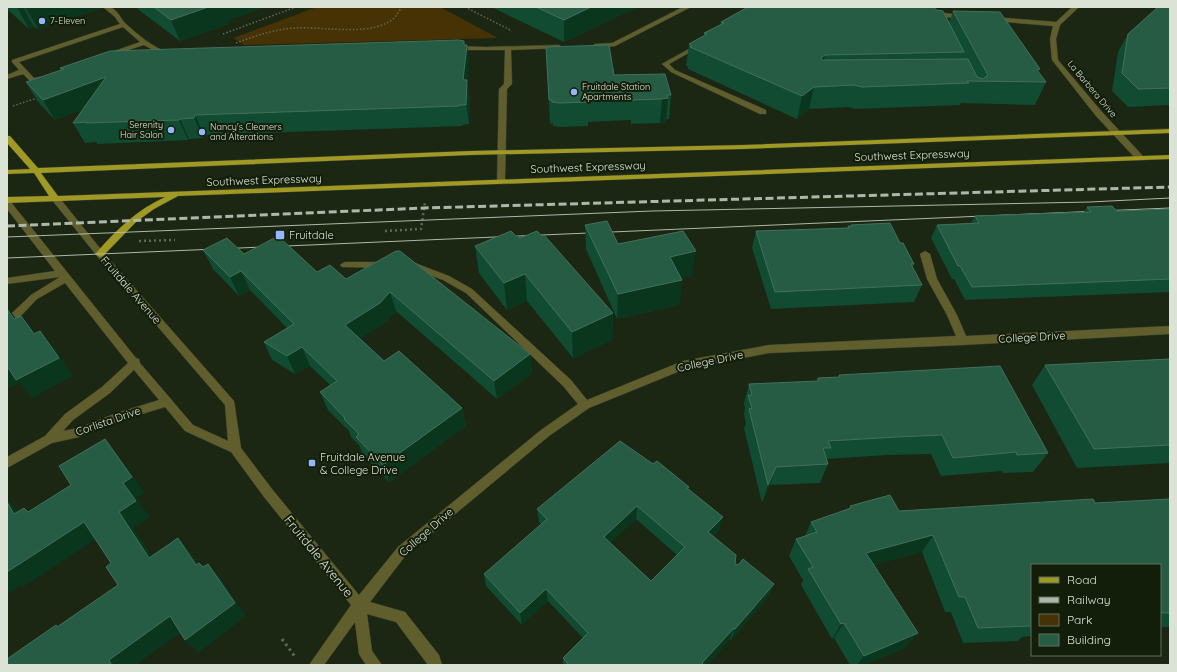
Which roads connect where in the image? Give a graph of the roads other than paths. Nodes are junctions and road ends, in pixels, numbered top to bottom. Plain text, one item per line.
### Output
1 (106, 7) edge
2 (688, 7) edge
3 (919, 7) edge
4 (1076, 7) edge
5 (932, 14) junction
6 (972, 17) edge
7 (988, 18) edge
8 (936, 21) edge
9 (124, 24) junction
10 (1057, 24) junction
11 (707, 41) edge
12 (146, 42) junction
13 (590, 46) edge
14 (568, 47) edge
15 (446, 48) edge
16 (508, 49) junction
17 (104, 56) edge
18 (176, 56) edge
19 (24, 71) junction
20 (54, 73) edge
21 (7, 77) edge
22 (763, 112) dead end
23 (1170, 131) edge
24 (1117, 133) junction
25 (7, 138) edge
26 (501, 152) junction
27 (1170, 157) edge
28 (1140, 158) junction
29 (36, 171) junction
30 (7, 172) edge
31 (501, 181) junction
32 (180, 194) junction
33 (55, 198) junction
34 (7, 200) edge
35 (7, 203) edge
36 (100, 254) junction
37 (925, 254) dead end
38 (345, 265) dead end
39 (391, 265) edge
40 (406, 265) edge
41 (64, 275) junction
42 (7, 281) edge
43 (7, 320) edge
44 (1170, 330) edge
45 (963, 341) junction
46 (134, 362) junction
47 (168, 402) junction
48 (585, 405) junction
49 (49, 439) junction
50 (235, 449) junction
51 (7, 463) edge
52 (359, 606) junction
53 (316, 665) edge
54 (375, 665) edge
55 (435, 665) edge

1 - 9 street
2 - 13 street
3 - 5 street
4 - 10 street
5 - 6 street
5 - 8 street
7 - 10 street
9 - 12 street
9 - 19 street
10 - 24 street, La Barbera Drive
11 - 22 street
12 - 17 street
12 - 18 street
14 - 16 street
15 - 16 street
16 - 26 street
19 - 20 street
19 - 21 street
23 - 24 main road, Southwest Expressway
24 - 26 main road, Southwest Expressway
24 - 28 street, La Barbera Drive
25 - 29 main road, Fruitdale Avenue
26 - 29 main road, Southwest Expressway
26 - 31 street
27 - 28 main road, Southwest Expressway
28 - 31 main road, Southwest Expressway
29 - 30 main road, Southwest Expressway
29 - 33 main road, Fruitdale Avenue
31 - 32 main road, Southwest Expressway
32 - 33 main road, Southwest Expressway
32 - 36 main road
33 - 34 main road, Southwest Expressway
33 - 36 street, Fruitdale Avenue
35 - 41 street, Fruitdale Avenue
36 - 50 street, Fruitdale Avenue
37 - 45 street
38 - 39 street
40 - 48 street
41 - 42 street
41 - 43 street
41 - 46 street, Fruitdale Avenue
44 - 45 street, College Drive
45 - 48 street, College Drive
46 - 47 street, Fruitdale Avenue
46 - 49 street, Corlista Drive
47 - 49 street, Corlista Drive
47 - 50 street, Fruitdale Avenue
48 - 52 street, College Drive
49 - 51 street, Corlista Drive
50 - 52 street, Fruitdale Avenue
52 - 53 street, College Drive
52 - 54 street, Fruitdale Avenue
52 - 55 street, Fruitdale Avenue

